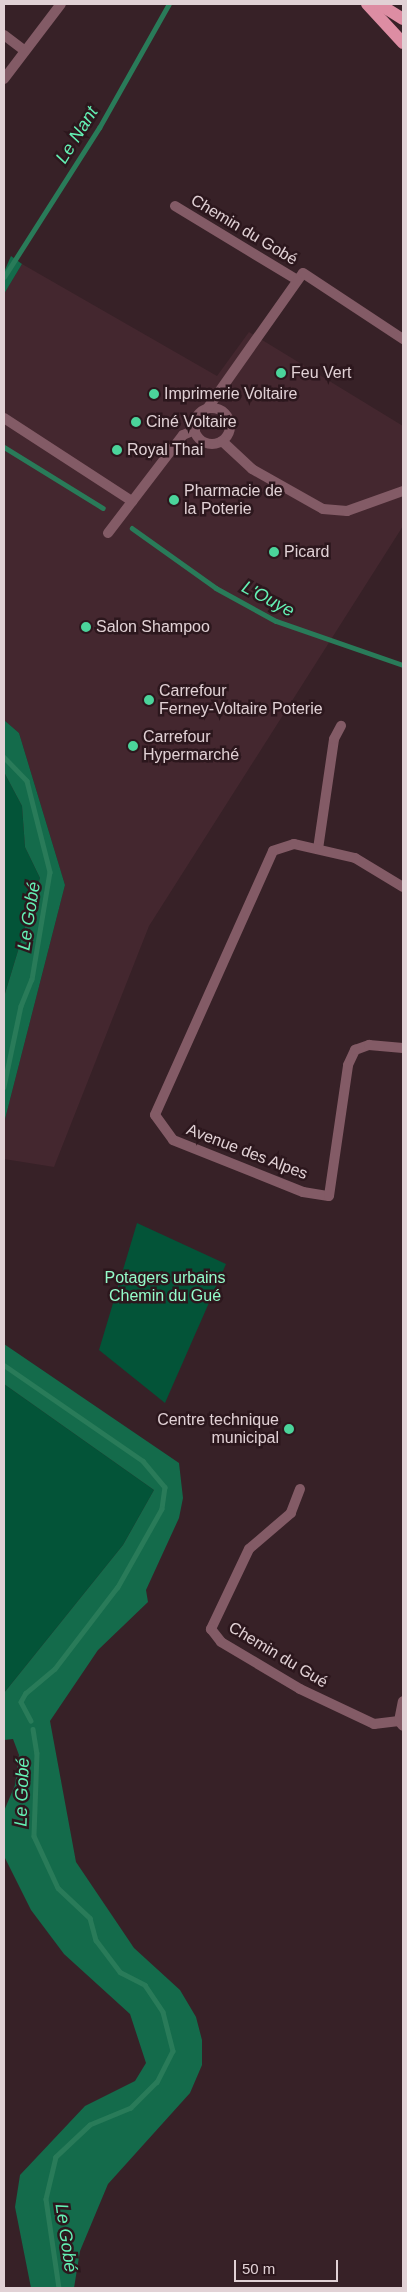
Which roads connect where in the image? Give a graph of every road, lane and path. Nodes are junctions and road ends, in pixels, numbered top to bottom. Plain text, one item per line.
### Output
1 (61, 4) edge
2 (367, 4) edge
3 (379, 4) edge
4 (403, 19) edge
5 (4, 35) edge
6 (403, 43) edge
7 (25, 51) junction
8 (4, 79) edge
9 (175, 206) dead end
10 (300, 276) junction
11 (403, 339) edge
12 (207, 409) junction
13 (4, 418) edge
14 (195, 430) junction
15 (222, 441) junction
16 (403, 491) edge
17 (132, 500) junction
18 (108, 532) dead end
19 (341, 726) dead end
20 (318, 848) junction
21 (403, 886) edge
22 (403, 1048) edge
23 (300, 1489) dead end
24 (403, 1701) edge
25 (401, 1723) edge

1 - 7 street
2 - 6 main road
3 - 4 main road
5 - 7 street
7 - 8 street
9 - 10 street, Chemin du Gobé
10 - 11 street, Chemin du Gobé
10 - 12 street
12 - 14 street
12 - 15 street
13 - 17 street
14 - 15 street
14 - 17 street
15 - 16 street
17 - 18 street
19 - 20 street
20 - 21 street, Avenue des Alpes
20 - 22 street, Avenue des Alpes
23 - 25 street, Chemin du Gué
24 - 25 street

